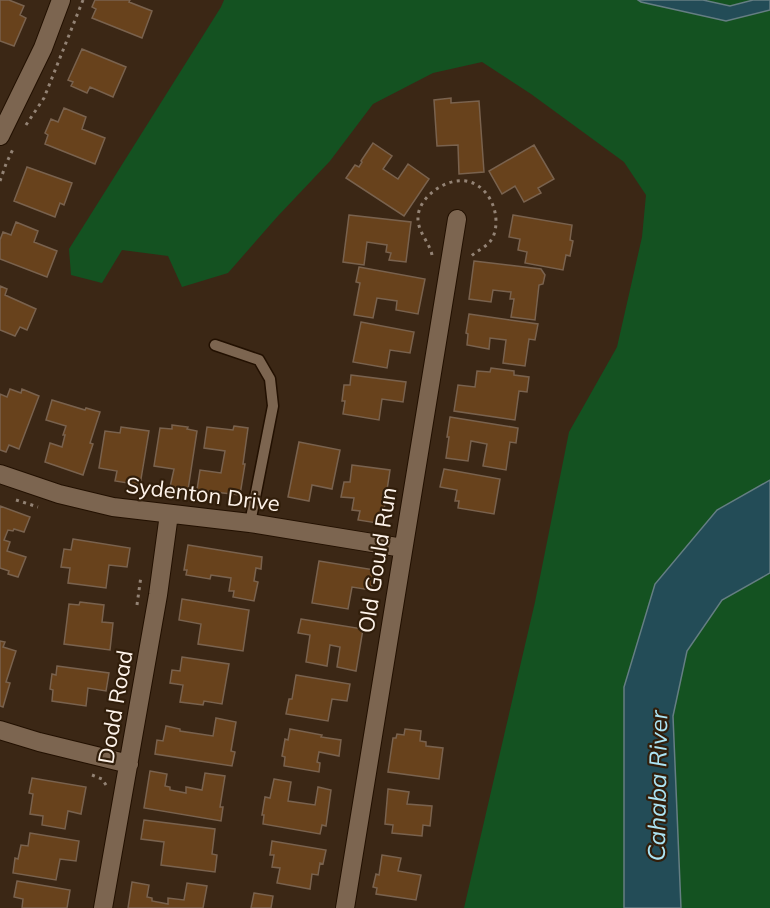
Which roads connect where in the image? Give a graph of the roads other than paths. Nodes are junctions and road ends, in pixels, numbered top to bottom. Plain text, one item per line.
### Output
1 (61, 0) edge
2 (0, 136) edge
3 (457, 219) dead end
4 (215, 345) dead end
5 (0, 474) edge
6 (169, 514) junction
7 (250, 523) junction
8 (403, 548) junction
9 (0, 730) edge
10 (129, 764) junction
11 (103, 908) edge
12 (345, 908) edge

1 - 2 street
3 - 8 street, Old Gould Run
4 - 7 lane
5 - 6 street, Sydenton Drive
6 - 7 street, Sydenton Drive
6 - 10 street, Dodd Road
7 - 8 street, Sydenton Drive
8 - 12 street, Old Gould Run
9 - 10 street
10 - 11 street, Dodd Road

